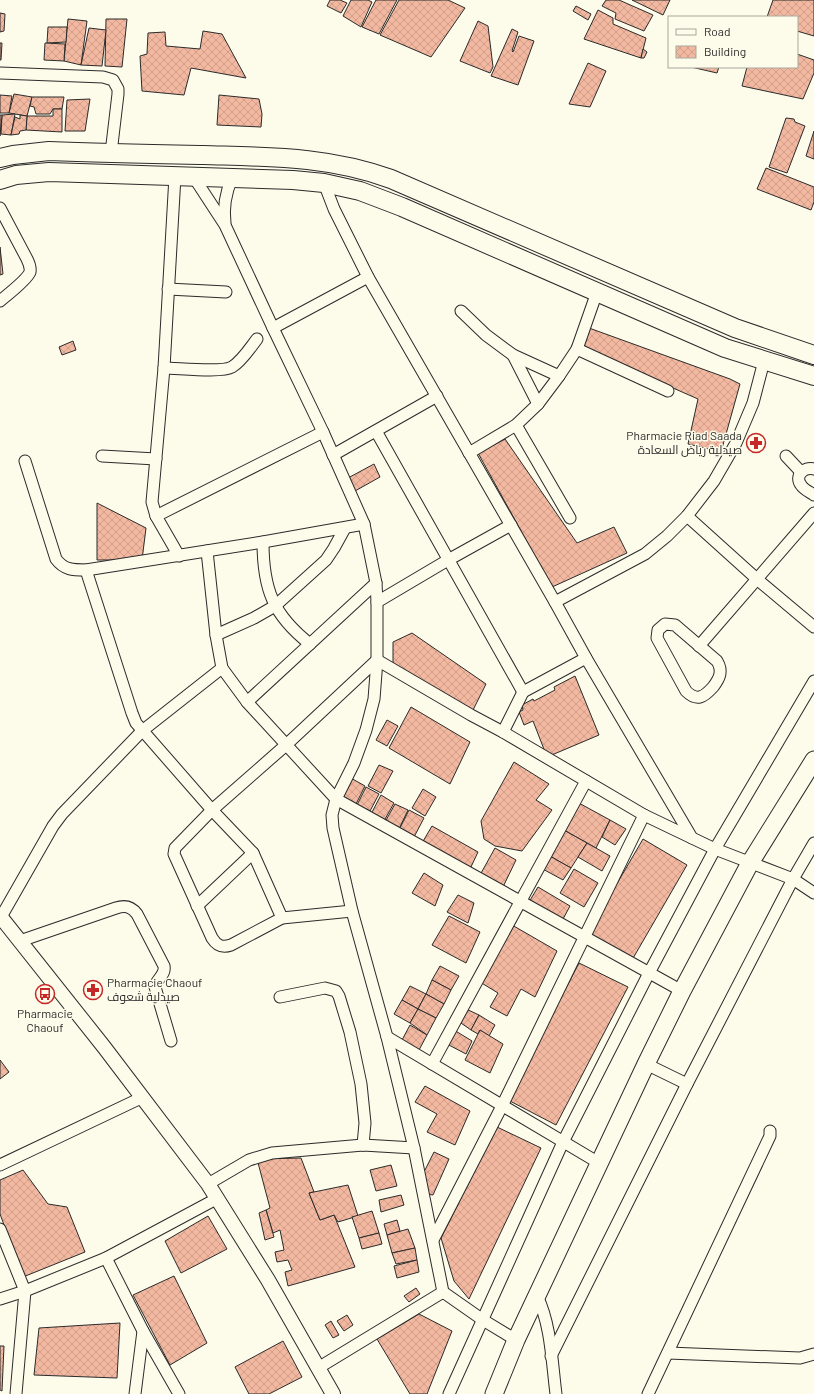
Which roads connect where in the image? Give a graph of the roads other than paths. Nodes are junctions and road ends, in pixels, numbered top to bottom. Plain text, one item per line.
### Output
1 (0, 73) edge
2 (111, 153) junction
3 (0, 158) edge
4 (174, 176) junction
5 (193, 176) junction
6 (232, 178) junction
7 (0, 180) edge
8 (324, 183) junction
9 (0, 208) edge
10 (225, 225) junction
11 (368, 277) junction
12 (168, 289) junction
13 (226, 292) dead end
14 (597, 292) junction
15 (0, 301) edge
16 (461, 311) dead end
17 (273, 328) junction
18 (257, 339) dead end
19 (576, 349) junction
20 (513, 355) junction
21 (814, 355) edge
22 (764, 361) junction
23 (164, 368) junction
24 (559, 376) junction
25 (814, 376) edge
26 (668, 391) dead end
27 (436, 396) junction
28 (538, 404) junction
29 (516, 425) junction
30 (376, 431) junction
31 (323, 432) junction
32 (469, 453) junction
33 (333, 455) junction
34 (102, 456) dead end
35 (786, 456) dead end
36 (156, 459) junction
37 (25, 461) dead end
38 (814, 469) edge
39 (801, 472) junction
40 (814, 495) edge
41 (814, 513) edge
42 (156, 516) junction
43 (687, 516) junction
44 (570, 518) dead end
45 (364, 524) junction
46 (510, 525) junction
47 (345, 528) junction
48 (263, 542) junction
49 (207, 551) junction
50 (179, 556) junction
51 (448, 560) junction
52 (86, 570) junction
53 (758, 580) junction
54 (376, 583) junction
55 (377, 602) junction
56 (555, 602) junction
57 (275, 606) junction
58 (814, 627) edge
59 (216, 635) junction
60 (310, 644) junction
61 (700, 646) junction
62 (586, 658) junction
63 (377, 660) junction
64 (222, 668) junction
65 (814, 681) edge
66 (523, 692) junction
67 (247, 702) junction
68 (142, 731) junction
69 (504, 732) junction
70 (286, 745) junction
71 (814, 760) edge
72 (586, 781) junction
73 (336, 798) junction
74 (212, 810) junction
75 (644, 815) junction
76 (692, 838) junction
77 (814, 843) edge
78 (715, 849) junction
79 (253, 853) junction
80 (750, 863) junction
81 (793, 879) junction
82 (814, 893) edge
83 (520, 902) junction
84 (197, 906) junction
85 (352, 911) junction
86 (0, 916) edge
87 (282, 918) junction
88 (583, 937) junction
89 (20, 941) junction
90 (649, 973) junction
91 (682, 992) junction
92 (280, 997) dead end
93 (387, 1037) junction
94 (171, 1041) dead end
95 (432, 1064) junction
96 (646, 1064) junction
97 (687, 1084) junction
98 (141, 1098) junction
99 (502, 1106) junction
100 (770, 1131) dead end
101 (563, 1142) junction
102 (363, 1145) junction
103 (414, 1148) junction
104 (599, 1163) junction
105 (0, 1165) edge
106 (208, 1184) junction
107 (218, 1198) junction
108 (0, 1229) edge
109 (433, 1240) junction
110 (106, 1258) junction
111 (25, 1291) junction
112 (443, 1292) junction
113 (537, 1296) junction
114 (0, 1300) edge
115 (483, 1320) junction
116 (143, 1331) junction
117 (516, 1340) junction
118 (668, 1353) junction
119 (814, 1354) edge
120 (551, 1356) junction
121 (318, 1368) junction
122 (16, 1394) edge
123 (135, 1394) edge
124 (179, 1394) edge
125 (333, 1394) edge
126 (449, 1394) edge
127 (494, 1394) edge
128 (556, 1394) edge
129 (648, 1394) edge

1 - 2 street
2 - 3 highway
2 - 21 highway
4 - 5 highway
4 - 7 highway
4 - 12 street
5 - 6 highway
5 - 10 street
6 - 8 highway
6 - 10 street
8 - 11 street
8 - 14 highway
9 - 15 street
10 - 17 street
11 - 17 street
11 - 27 street
12 - 13 street
12 - 23 street
14 - 19 street
14 - 22 highway
16 - 20 street
17 - 31 street
18 - 23 street
19 - 24 street
19 - 26 street
20 - 24 street
20 - 28 street
22 - 25 highway
22 - 43 street
23 - 36 street
24 - 28 street
27 - 30 street
27 - 32 street
28 - 29 street
29 - 32 street
29 - 44 street
30 - 33 street
30 - 51 street
31 - 33 street
31 - 42 street
32 - 46 street
33 - 45 street
34 - 36 street
35 - 39 street
36 - 42 street
37 - 52 street
38 - 39 street
39 - 40 street
41 - 53 street
42 - 50 street
43 - 53 street
43 - 56 street
45 - 47 street
45 - 54 street
46 - 51 street
46 - 56 street
47 - 48 street
47 - 57 street
48 - 49 street
48 - 57 street
49 - 50 street
49 - 59 street
50 - 52 street
51 - 55 street
51 - 66 street
52 - 68 street
53 - 58 street
53 - 61 street
54 - 55 street
54 - 60 street
55 - 63 street
56 - 62 street
57 - 59 street
57 - 60 street
59 - 64 street
60 - 67 street
61 - 61 street
62 - 66 street
62 - 76 street
63 - 69 street
63 - 70 street
63 - 73 street
64 - 67 street
64 - 68 street
65 - 78 street
66 - 69 street
67 - 70 street
68 - 74 street
68 - 86 street
69 - 72 street
70 - 73 street
70 - 74 street
71 - 80 main road
72 - 75 street
72 - 83 street
73 - 83 street
73 - 85 street
74 - 79 street
74 - 84 street
75 - 76 street
75 - 88 street
76 - 78 street
77 - 81 street
78 - 80 street
78 - 90 street
79 - 84 street
79 - 87 street
80 - 81 street
80 - 91 main road
81 - 82 street
81 - 97 street
83 - 88 street
83 - 95 street
84 - 87 street
85 - 87 street
85 - 93 street
86 - 89 street
88 - 90 street
88 - 99 street
89 - 94 street
89 - 98 street
90 - 91 street
90 - 101 street
91 - 96 main road
92 - 102 street
93 - 95 street
93 - 103 street
95 - 99 street
96 - 97 street
96 - 104 main road
97 - 120 street
98 - 105 street
98 - 106 street
99 - 101 street
99 - 109 street
100 - 118 street
101 - 104 street
101 - 115 street
102 - 103 street
102 - 106 street
103 - 109 street
104 - 113 main road
106 - 107 street
107 - 110 street
107 - 121 street
108 - 111 street
109 - 112 street
110 - 111 street
110 - 116 street
111 - 114 street
111 - 122 street
112 - 115 street
112 - 121 street
113 - 117 main road
113 - 120 street
115 - 117 street
115 - 126 street
116 - 123 street
116 - 124 street
117 - 127 main road
118 - 119 street
118 - 129 street
120 - 128 street
121 - 125 street

